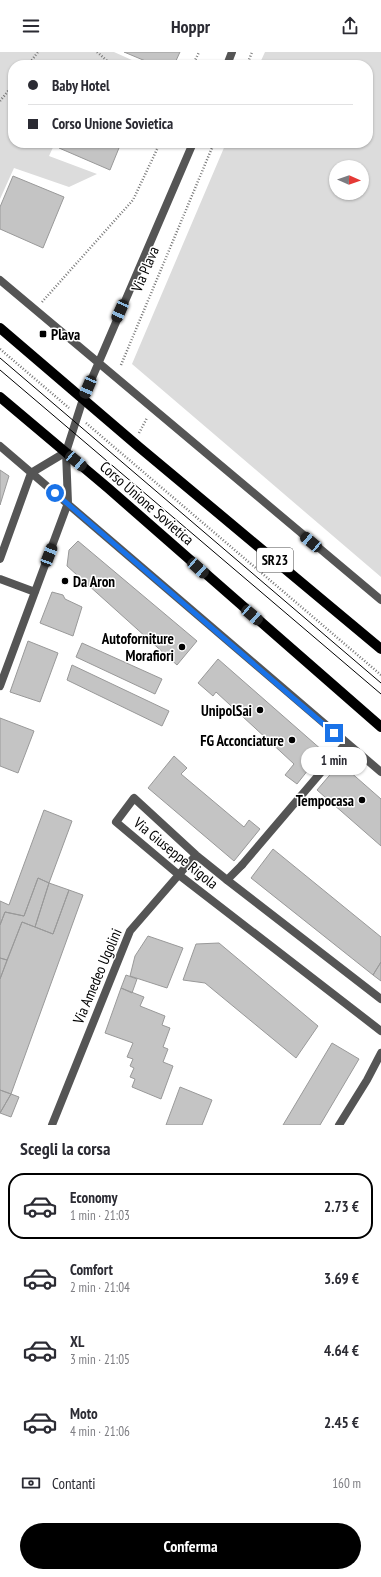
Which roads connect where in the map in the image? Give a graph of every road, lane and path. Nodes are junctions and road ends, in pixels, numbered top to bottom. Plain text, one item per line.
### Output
1 (38, 52) edge
2 (97, 52) edge
3 (32, 60) edge
4 (106, 60) edge
5 (8, 91) edge
6 (0, 101) edge
7 (158, 148) edge
8 (191, 148) edge
9 (212, 148) edge
10 (0, 280) edge
11 (35, 310) junction
12 (0, 328) edge
13 (0, 349) edge
14 (98, 363) junction
15 (125, 370) dead end
16 (0, 397) edge
17 (83, 399) junction
18 (153, 408) junction
19 (78, 415) junction
20 (133, 442) junction
21 (0, 446) edge
22 (66, 452) junction
23 (122, 455) junction
24 (31, 473) junction
25 (68, 503) junction
26 (0, 559) edge
27 (0, 579) edge
28 (35, 592) junction
29 (381, 600) edge
30 (381, 649) edge
31 (381, 675) edge
32 (0, 686) edge
33 (381, 727) edge
34 (346, 743) junction
35 (381, 772) edge
36 (196, 855) junction
37 (179, 875) junction
38 (227, 880) junction
39 (381, 999) edge
40 (381, 1031) edge
41 (381, 1053) edge
42 (52, 1125) edge
43 (339, 1125) edge

1 - 3 path
2 - 4 path
5 - 6 path
7 - 11 path
8 - 14 street, Via Plava
9 - 15 path, Via Plava
10 - 11 street
11 - 14 street
12 - 17 main road, SR23
13 - 19 path
14 - 17 street, Via Plava
14 - 18 street
16 - 22 main road, Corso Unione Sovietica
17 - 19 street, Via Plava
17 - 20 main road, SR23
18 - 20 path
18 - 29 street
19 - 22 street, Via Plava
19 - 23 path
20 - 23 path
20 - 30 main road, SR23
21 - 24 street
22 - 24 street
22 - 25 street
22 - 33 main road, Corso Unione Sovietica
23 - 31 path
24 - 25 street
24 - 26 street
25 - 28 street
25 - 34 street
27 - 28 street
28 - 32 street
34 - 35 street
34 - 38 street
36 - 37 street, Via Amedeo Ugolini
36 - 37 street, Via Giuseppe Rigola
36 - 38 street, Via Giuseppe Rigola
37 - 40 street, Via Giuseppe Rigola
37 - 42 street, Via Amedeo Ugolini
38 - 39 street, Via Giuseppe Rigola
41 - 43 street

